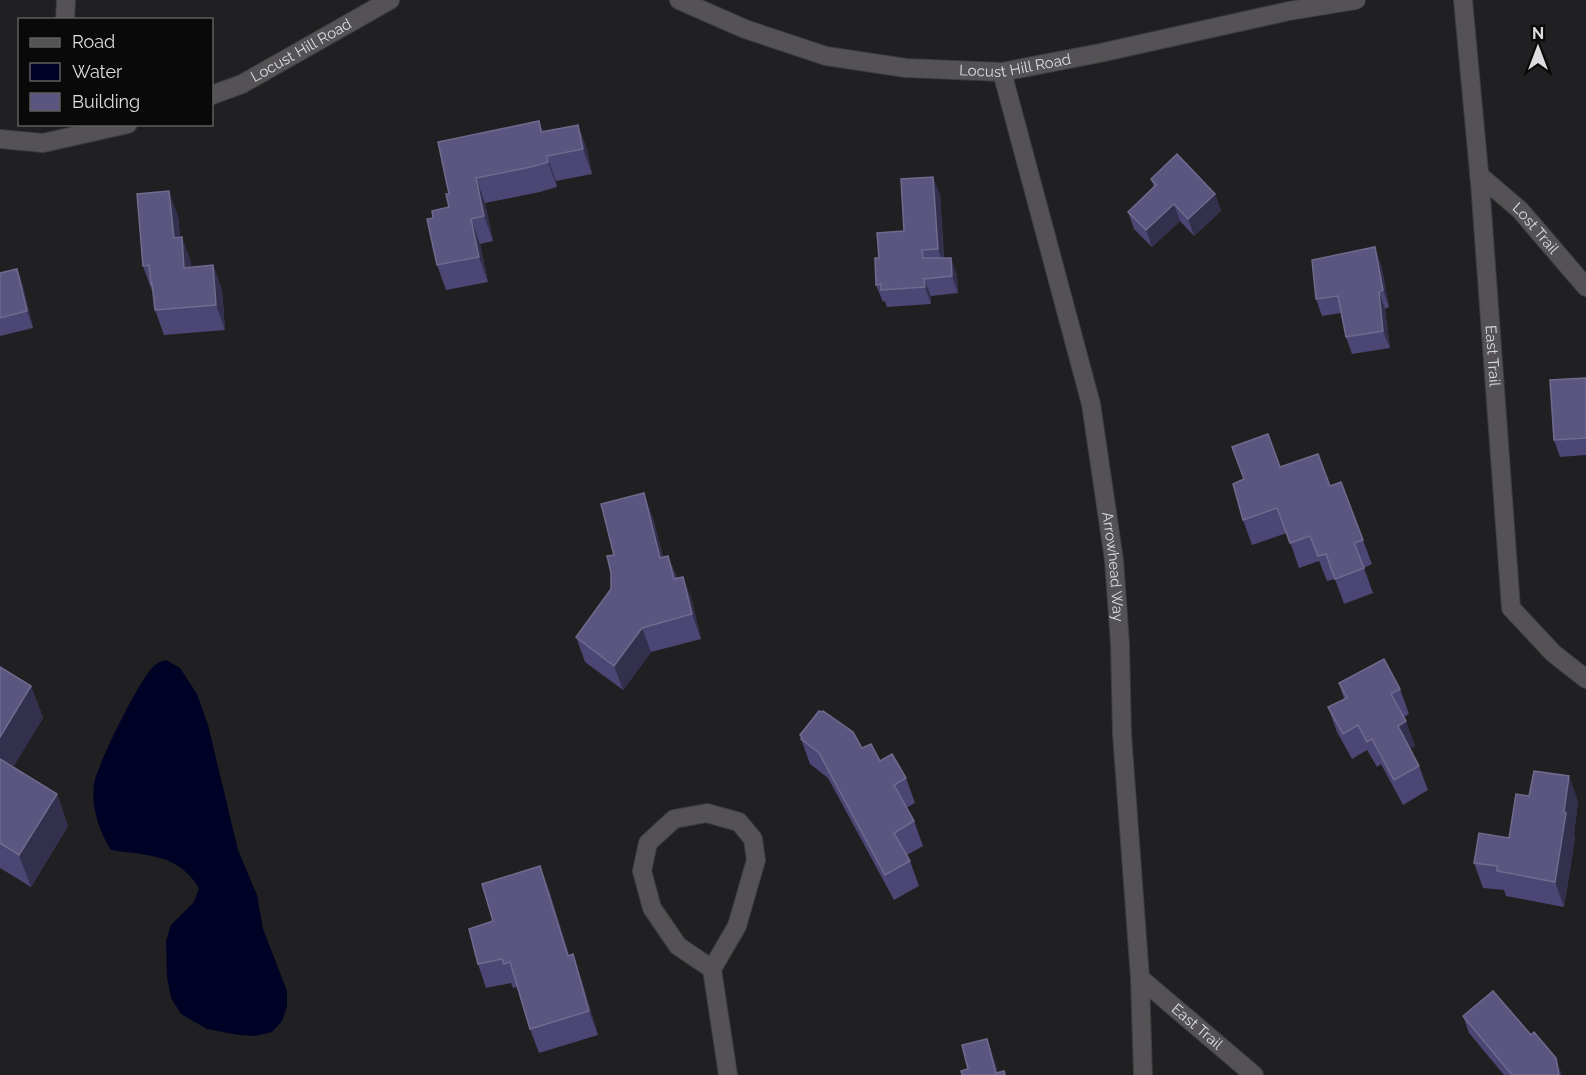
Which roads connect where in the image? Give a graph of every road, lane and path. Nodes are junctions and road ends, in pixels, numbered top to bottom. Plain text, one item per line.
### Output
1 (66, 0) edge
2 (390, 0) edge
3 (679, 0) edge
4 (1356, 0) edge
5 (1463, 0) edge
6 (65, 18) edge
7 (1002, 72) junction
8 (213, 95) edge
9 (111, 126) edge
10 (52, 133) edge
11 (0, 139) edge
12 (1479, 175) junction
13 (1586, 287) edge
14 (1586, 679) edge
15 (712, 969) junction
16 (1140, 978) junction
17 (728, 1075) edge
18 (1143, 1075) edge
19 (1254, 1075) edge

1 - 6 street
2 - 8 street, Locust Hill Road
3 - 7 street, Locust Hill Road
4 - 7 street, Locust Hill Road
5 - 12 street, East Trail
7 - 16 street, Arrowhead Way
9 - 10 street
10 - 11 street
12 - 13 street, Lost Trail
12 - 14 street, East Trail
15 - 15 street
15 - 17 street
16 - 18 street, Arrowhead Way
16 - 19 street, East Trail

